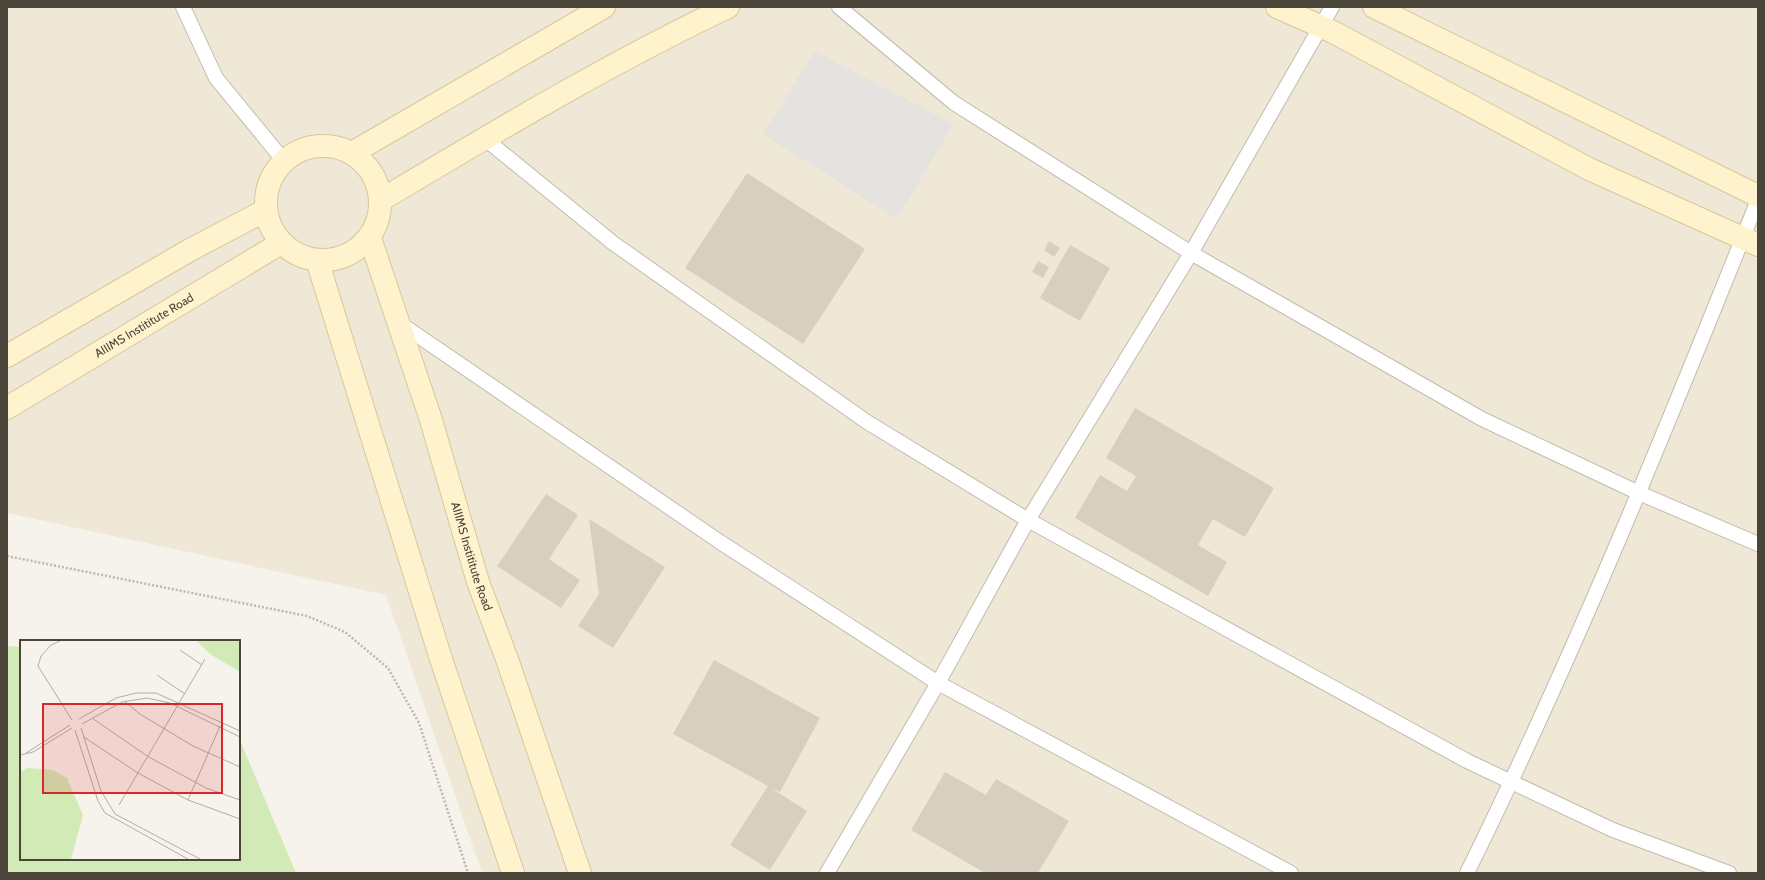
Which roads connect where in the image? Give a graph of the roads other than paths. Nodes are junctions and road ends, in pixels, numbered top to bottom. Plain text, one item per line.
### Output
1 (183, 7) edge
2 (604, 7) edge
3 (728, 7) edge
4 (839, 7) edge
5 (1277, 7) edge
6 (1332, 7) edge
7 (1374, 7) edge
8 (1320, 26) junction
9 (484, 138) junction
10 (352, 153) junction
11 (284, 161) junction
12 (1758, 196) edge
13 (381, 200) junction
14 (1758, 200) edge
15 (266, 210) junction
16 (370, 238) junction
17 (1750, 242) edge
18 (281, 244) junction
19 (1191, 253) junction
20 (317, 260) junction
21 (398, 322) junction
22 (7, 356) edge
23 (7, 408) edge
24 (1638, 493) junction
25 (1028, 520) junction
26 (1758, 544) edge
27 (938, 684) junction
28 (1512, 782) junction
29 (513, 873) edge
30 (580, 873) edge
31 (827, 873) edge
32 (1291, 873) edge
33 (1467, 873) edge
34 (1729, 873) edge

1 - 11 lane
2 - 10 street
3 - 9 street
4 - 19 lane
5 - 8 street
6 - 8 lane
7 - 12 street
8 - 17 street
8 - 19 lane
9 - 13 street
9 - 25 lane
10 - 11 street
10 - 13 street
11 - 15 street
13 - 16 street
14 - 17 lane
15 - 18 street
15 - 22 street
16 - 20 street
16 - 21 street, AIIIMS Instititute Road
17 - 24 lane
18 - 20 street
18 - 23 street, AIIIMS Instititute Road
19 - 24 lane
19 - 25 lane
20 - 29 street
21 - 27 lane
21 - 30 street, AIIIMS Instititute Road
24 - 26 lane
24 - 28 lane
25 - 27 lane
25 - 28 lane
27 - 31 lane
27 - 32 lane
28 - 33 lane
28 - 34 lane

